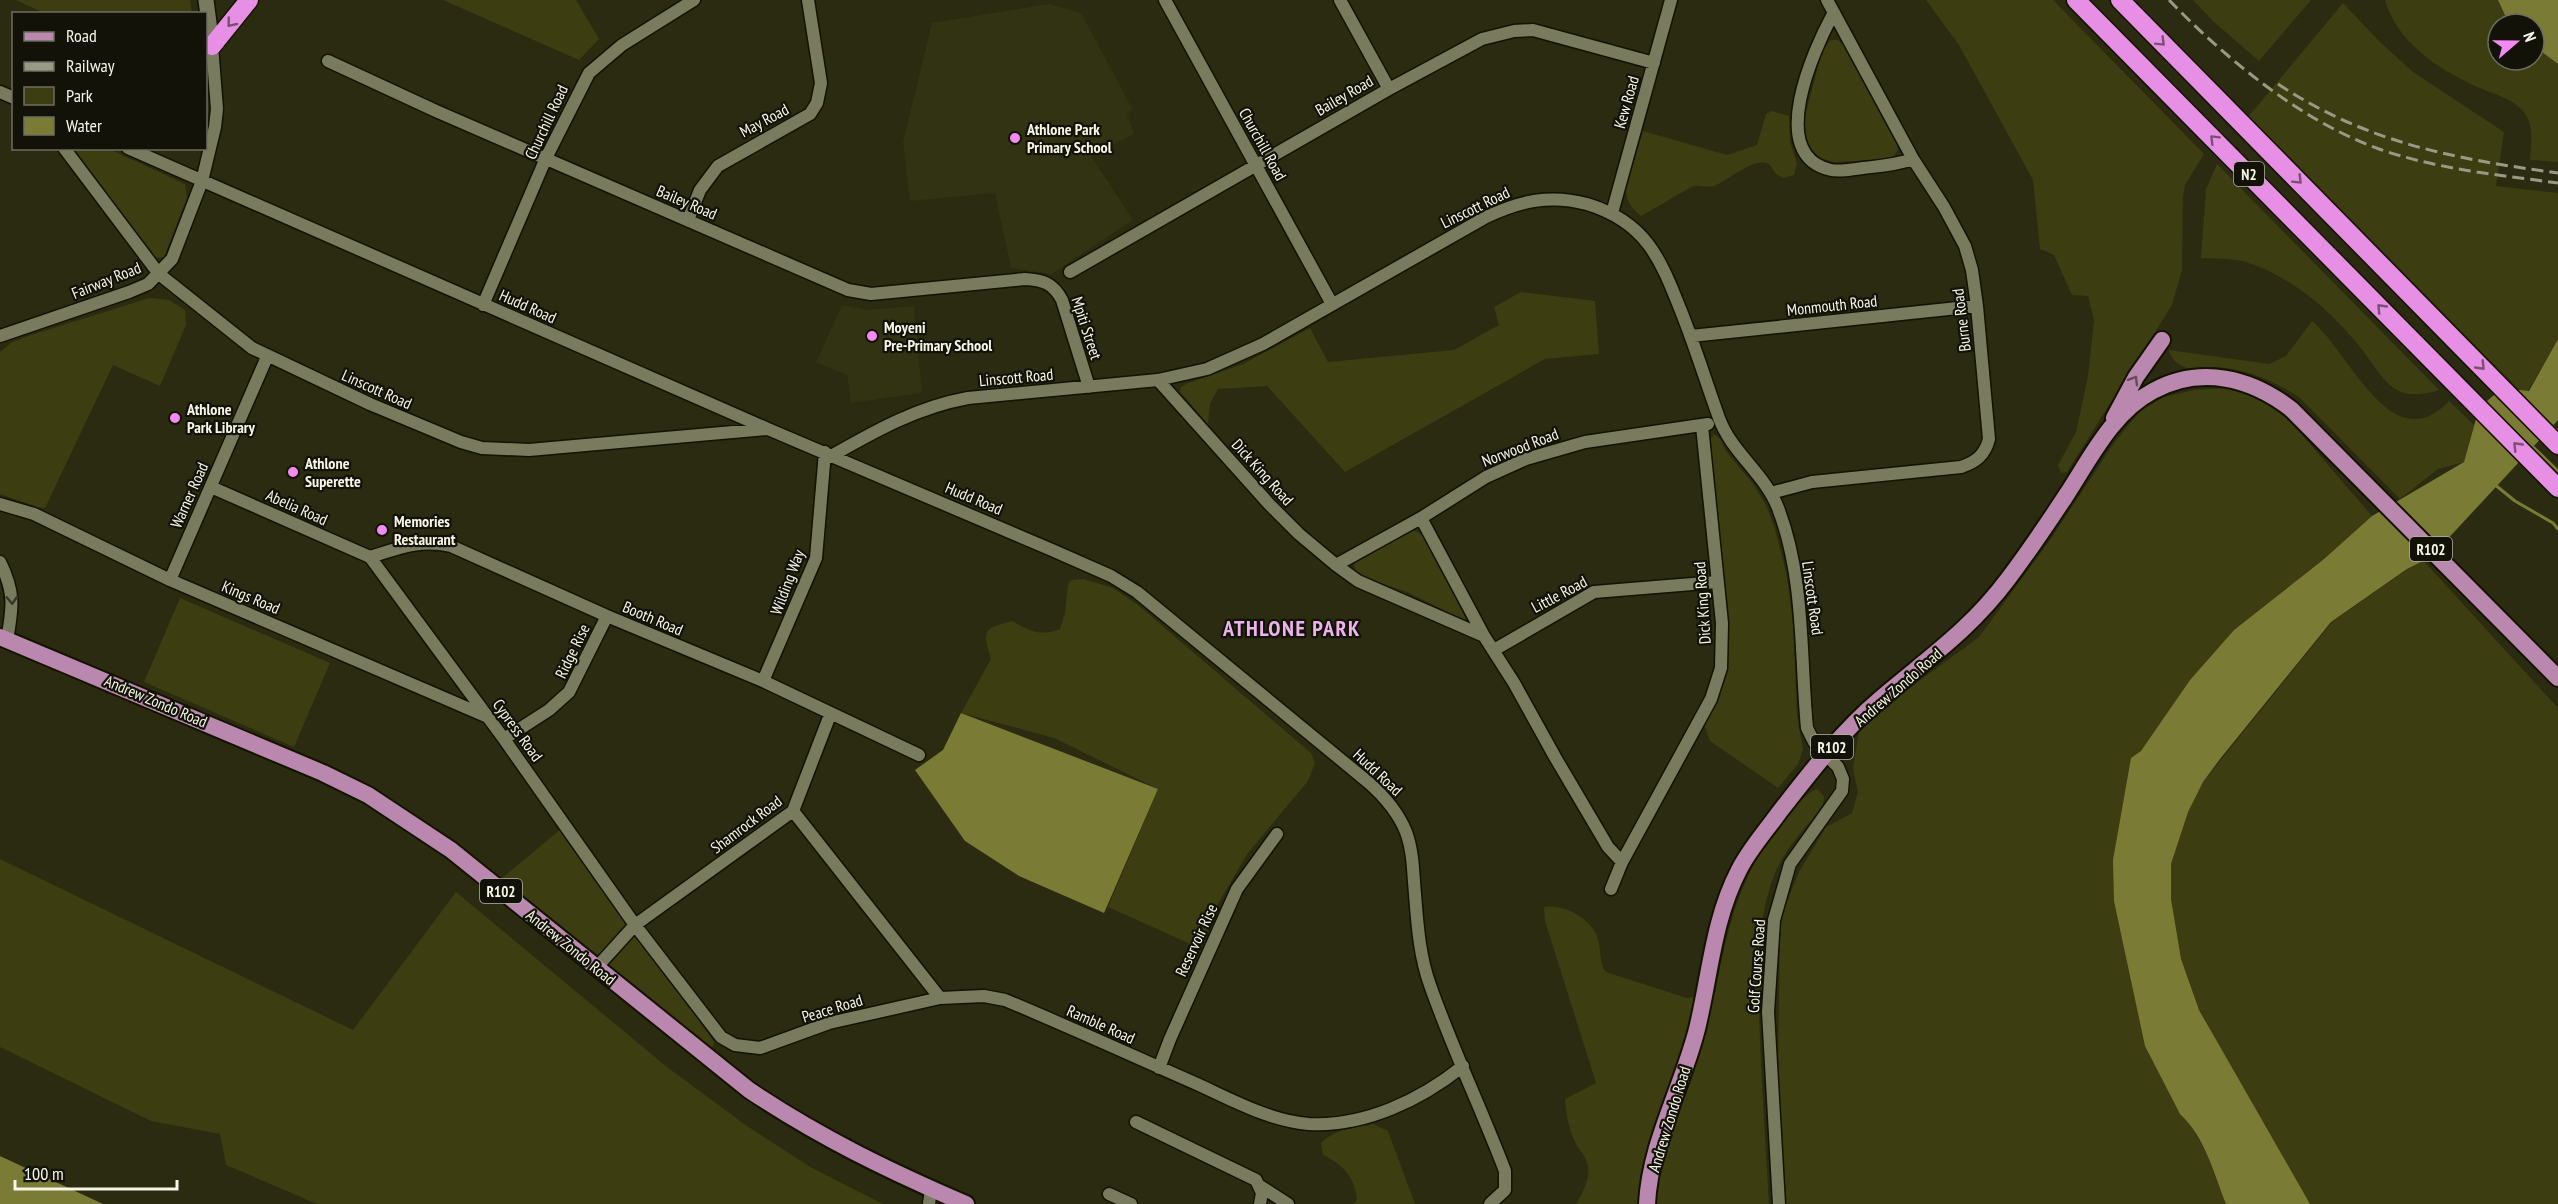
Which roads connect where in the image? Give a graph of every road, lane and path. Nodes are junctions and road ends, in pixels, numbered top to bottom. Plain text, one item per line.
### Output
1 (206, 0) edge
2 (249, 0) edge
3 (694, 0) edge
4 (808, 0) edge
5 (1165, 0) edge
6 (1340, 0) edge
7 (1671, 0) edge
8 (1827, 0) edge
9 (2076, 0) edge
10 (2120, 0) edge
11 (1833, 14) junction
12 (212, 46) junction
13 (328, 61) dead end
14 (1654, 63) junction
15 (1389, 89) junction
16 (66, 150) edge
17 (132, 150) edge
18 (546, 158) junction
19 (1913, 159) junction
20 (1256, 165) junction
21 (202, 181) junction
22 (1612, 213) junction
23 (688, 220) junction
24 (1070, 272) dead end
25 (159, 274) junction
26 (1048, 283) joint
27 (1332, 304) junction
28 (483, 305) junction
29 (1977, 306) junction
30 (0, 336) edge
31 (1691, 336) junction
32 (2162, 340) dead end
33 (267, 357) junction
34 (1158, 380) junction
35 (1089, 387) junction
36 (1720, 421) junction
37 (2113, 424) junction
38 (1702, 426) junction
39 (768, 429) junction
40 (2558, 445) edge
41 (829, 454) junction
42 (211, 487) junction
43 (2558, 488) edge
44 (1771, 493) junction
45 (0, 504) edge
46 (1421, 518) junction
47 (370, 557) junction
48 (0, 562) edge
49 (1336, 565) junction
50 (170, 580) junction
51 (1717, 582) junction
52 (607, 616) junction
53 (1484, 636) junction
54 (3, 638) edge
55 (1494, 650) junction
56 (2558, 678) edge
57 (762, 681) junction
58 (830, 714) junction
59 (489, 718) junction
60 (504, 739) junction
61 (1826, 754) junction
62 (919, 755) dead end
63 (793, 811) junction
64 (1277, 834) dead end
65 (1622, 862) junction
66 (1611, 889) dead end
67 (635, 925) junction
68 (597, 968) junction
69 (940, 998) junction
70 (735, 1046) joint
71 (1463, 1066) junction
72 (1159, 1068) junction
73 (1136, 1122) dead end
74 (1260, 1186) junction
75 (1109, 1194) dead end
76 (930, 1197) edge
77 (966, 1204) edge
78 (1131, 1204) edge
79 (1260, 1204) edge
80 (1288, 1204) edge
81 (1490, 1204) edge
82 (1647, 1204) edge
83 (1779, 1204) edge

1 - 12 street
2 -> 12 highway
3 - 18 street, Churchill Road
4 - 23 street, May Road
5 - 20 street, Churchill Road
6 - 15 street
7 - 14 street, Kew Road
8 - 11 street, Burne Road
43 -> 9 highway, N2
10 -> 40 highway, N2
11 - 19 street, Burne Road
11 - 19 street
12 - 21 street, Fairway Road
13 - 18 street, Bailey Road
14 - 15 street, Bailey Road
14 - 22 street, Kew Road
15 - 20 street, Bailey Road
16 - 25 street, Linscott Road
17 - 21 street, Hudd Road
18 - 23 street, Bailey Road
18 - 28 street, Churchill Road
19 - 29 street, Burne Road
20 - 24 street, Bailey Road
20 - 27 street, Churchill Road
21 - 25 street, Fairway Road
21 - 28 street, Hudd Road
22 - 27 street, Linscott Road
22 - 31 street, Linscott Road
23 - 26 street, Bailey Road
25 - 30 street, Fairway Road
25 - 33 street, Linscott Road
26 - 35 street, Mpiti Street
27 - 34 street, Linscott Road
28 - 39 street, Hudd Road
29 - 31 street, Monmouth Road
29 - 44 street, Burne Road
31 - 36 street, Linscott Road
37 -> 32 main road
33 - 39 street, Linscott Road
33 - 42 street, Warner Road
34 - 35 street, Linscott Road
34 - 49 street, Dick King Road
35 - 41 street, Linscott Road
36 - 38 street, Norwood Road
36 - 44 street, Linscott Road
37 - 56 main road, Andrew Zondo Road / R102
37 - 61 main road, Andrew Zondo Road / R102
38 - 46 street, Norwood Road
38 - 51 street, Dick King Road
39 - 41 street, Hudd Road
41 - 57 street, Wilding Way
41 - 71 street, Hudd Road
42 - 47 street, Abelia Road
42 - 50 street, Warner Road
44 - 61 street, Linscott Road
45 - 50 street, Kings Road
46 - 49 street, Norwood Road
46 - 53 street
47 - 52 street, Booth Road
47 - 59 street, Cypress Road
48 -> 54 street
49 - 53 street, Dick King Road
50 - 59 street, Kings Road
51 - 55 street, Little Road
51 - 65 street, Dick King Road
52 - 57 street, Booth Road
52 - 60 street, Ridge Rise
53 - 55 street
54 - 68 main road, Andrew Zondo Road / R102
55 - 65 street
57 - 58 street, Booth Road
58 - 62 street, Booth Road
58 - 63 street, Shamrock Road
59 - 60 street, Cypress Road
60 - 67 street, Cypress Road
61 - 82 main road, Andrew Zondo Road / R102
61 - 83 street, Golf Course Road
63 - 67 street, Shamrock Road
63 - 69 street
64 - 72 street, Reservoir Rise
65 - 66 street, Dick King Road
67 - 68 street
67 - 70 street, Cypress Road
68 - 76 main road, Andrew Zondo Road / R102
69 - 70 street, Peace Road
69 - 72 street, Ramble Road
71 - 72 street, Ramble Road
71 - 81 street, Hudd Road
73 - 74 street
74 - 79 street
74 - 80 street
75 - 78 street
76 - 77 main road, Andrew Zondo Road / R102

